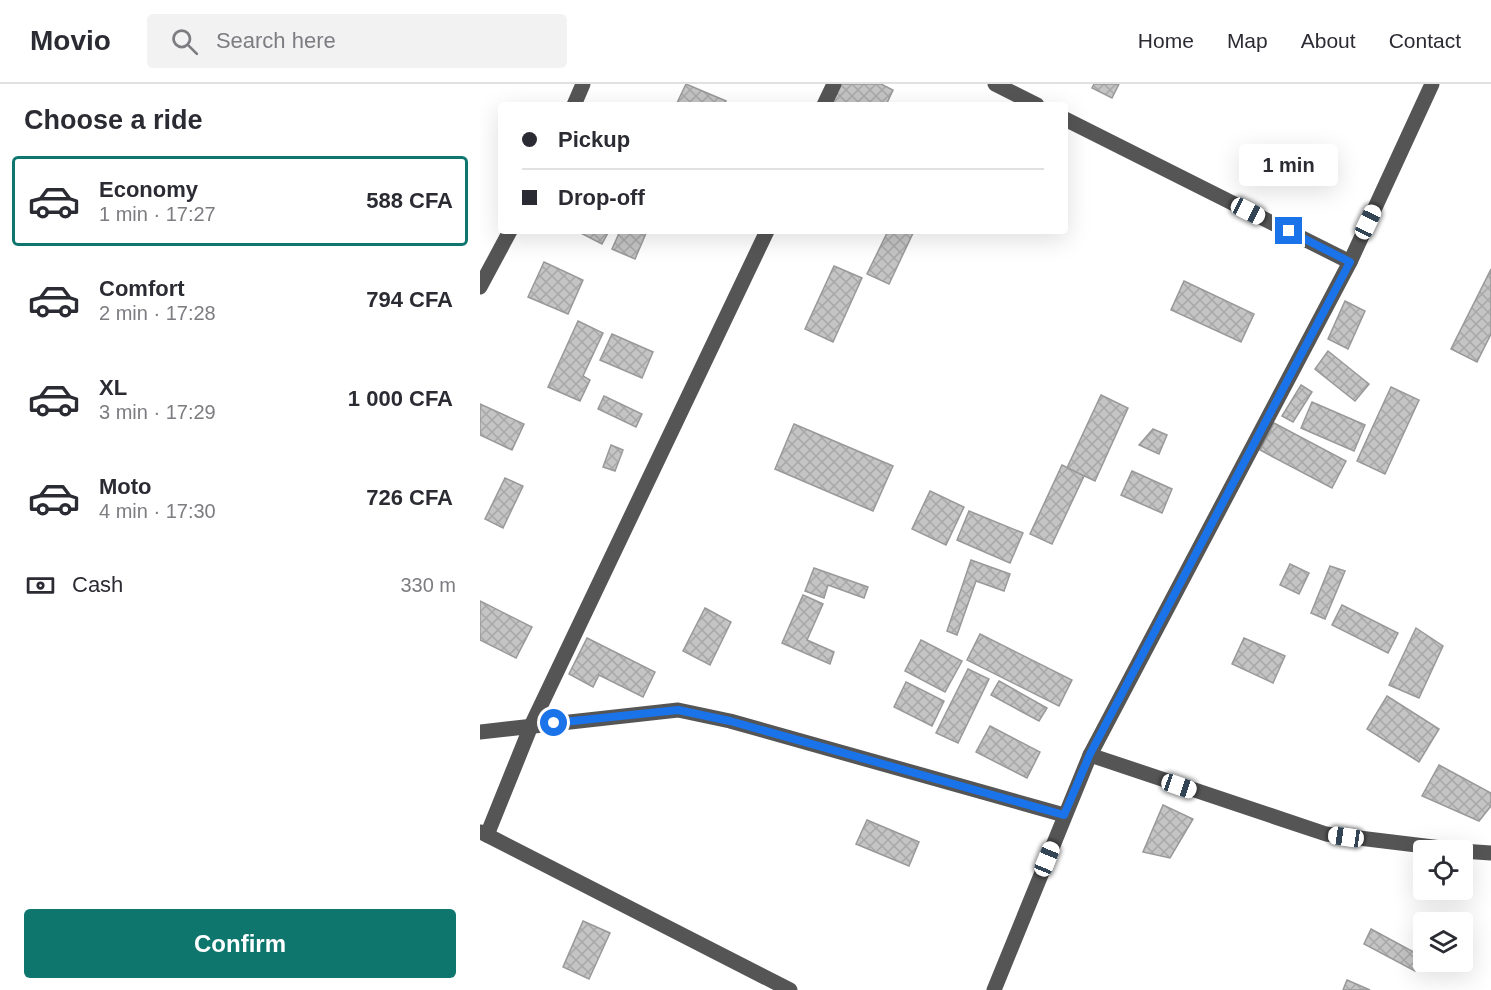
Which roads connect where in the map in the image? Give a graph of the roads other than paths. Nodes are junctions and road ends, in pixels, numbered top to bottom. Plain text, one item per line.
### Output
1 (583, 84) edge
2 (834, 84) edge
3 (995, 84) edge
4 (1432, 84) edge
5 (574, 102) edge
6 (825, 102) edge
7 (1031, 102) edge
8 (1068, 121) edge
9 (508, 234) edge
10 (766, 234) edge
11 (1350, 262) junction
12 (480, 287) edge
13 (531, 726) junction
14 (480, 732) edge
15 (1090, 754) junction
16 (1064, 815) junction
17 (484, 833) edge
18 (1413, 845) edge
19 (1473, 852) edge
20 (1491, 854) edge
21 (790, 990) edge
22 (994, 990) edge

1 - 5 street
2 - 6 street
3 - 7 street
4 - 11 street
8 - 11 street
9 - 12 street
10 - 13 street
11 - 15 street
13 - 14 street
13 - 16 street
13 - 17 street
15 - 16 street
15 - 18 street
16 - 22 street
17 - 21 street
19 - 20 street

